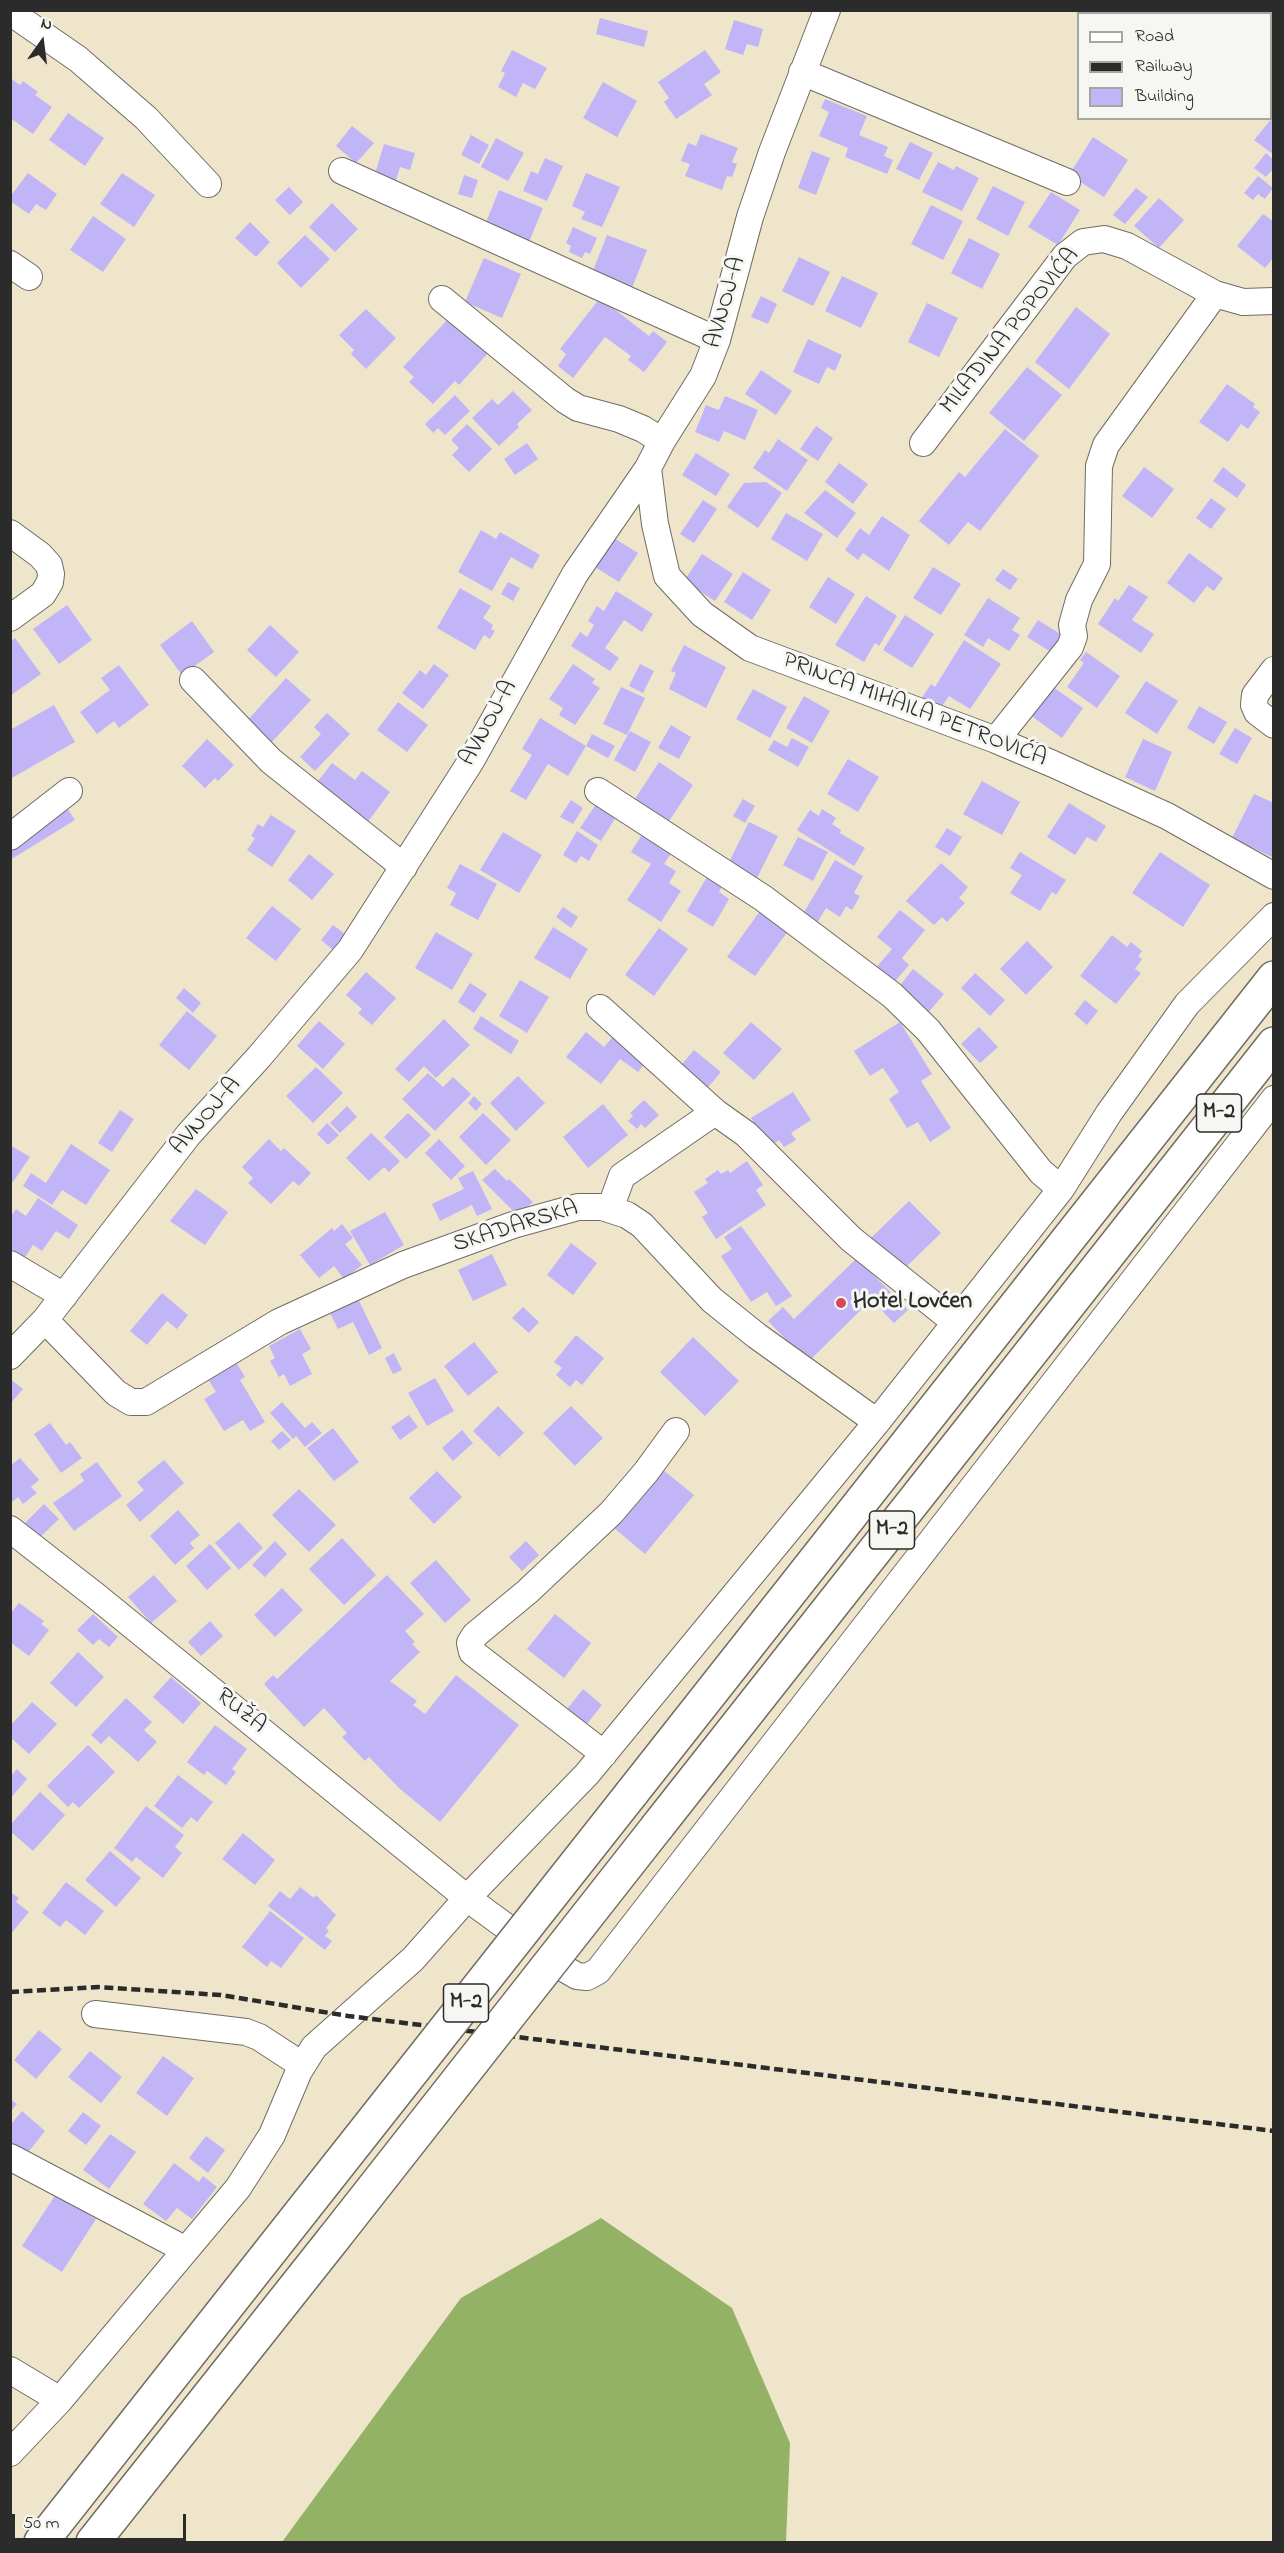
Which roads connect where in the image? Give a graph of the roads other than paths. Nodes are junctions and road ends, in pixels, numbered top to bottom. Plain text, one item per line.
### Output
1 (826, 10) edge
2 (10, 12) edge
3 (802, 72) junction
4 (342, 171) dead end
5 (1067, 182) dead end
6 (207, 184) dead end
7 (1215, 294) junction
8 (442, 299) dead end
9 (1274, 302) edge
10 (717, 340) junction
11 (662, 441) junction
12 (923, 443) dead end
13 (648, 468) junction
14 (10, 533) edge
15 (10, 618) edge
16 (1274, 670) edge
17 (193, 680) dead end
18 (1274, 725) edge
19 (996, 740) junction
20 (69, 791) dead end
21 (598, 791) dead end
22 (10, 837) edge
23 (404, 867) junction
24 (1274, 876) edge
25 (1274, 916) edge
26 (1274, 978) edge
27 (600, 1008) dead end
28 (1274, 1044) edge
29 (1274, 1099) edge
30 (715, 1112) junction
31 (1061, 1189) junction
32 (610, 1209) junction
33 (10, 1264) edge
34 (64, 1296) junction
35 (45, 1320) junction
36 (955, 1322) junction
37 (10, 1356) edge
38 (877, 1422) junction
39 (676, 1431) dead end
40 (10, 1529) edge
41 (604, 1754) junction
42 (467, 1898) junction
43 (513, 1931) tunnel mouth
44 (556, 1964) tunnel mouth
45 (95, 2014) dead end
46 (302, 2065) junction
47 (10, 2157) edge
48 (184, 2249) junction
49 (10, 2370) edge
50 (60, 2400) junction
51 (10, 2453) edge
52 (41, 2542) edge
53 (93, 2542) edge

1 - 3 street, AVNOJ-A
2 - 6 street
3 - 5 street
3 - 10 street, AVNOJ-A
4 - 10 street
7 - 9 street, MILADINA POPOVIĆA
7 - 12 street, MILADINA POPOVIĆA
7 - 19 street
8 - 11 street
10 - 11 street, AVNOJ-A
11 - 13 street, AVNOJ-A
13 - 19 street, PRINCA MIHAILA PETROVIĆA
13 - 23 street, AVNOJ-A
14 - 15 street
16 - 18 street
17 - 23 street
19 - 24 street, PRINCA MIHAILA PETROVIĆA
20 - 22 street
21 - 31 street
23 - 34 street, AVNOJ-A
25 - 31 street
26 - 52 main road, M-2, bridge
27 - 30 street
28 - 53 main road, M-2, bridge
29 - 44 street
30 - 32 street
30 - 36 street
31 - 36 street
32 - 35 street, SKADARSKA
32 - 38 street, SKADARSKA
33 - 34 street
34 - 35 street, AVNOJ-A
35 - 37 street, AVNOJ-A
36 - 38 street
38 - 41 street
39 - 41 street
40 - 42 street, RUŽA
41 - 42 street
42 - 43 street, RUŽA
42 - 46 street
45 - 46 street
46 - 48 street
47 - 48 street
48 - 50 street
49 - 50 street
50 - 51 street

